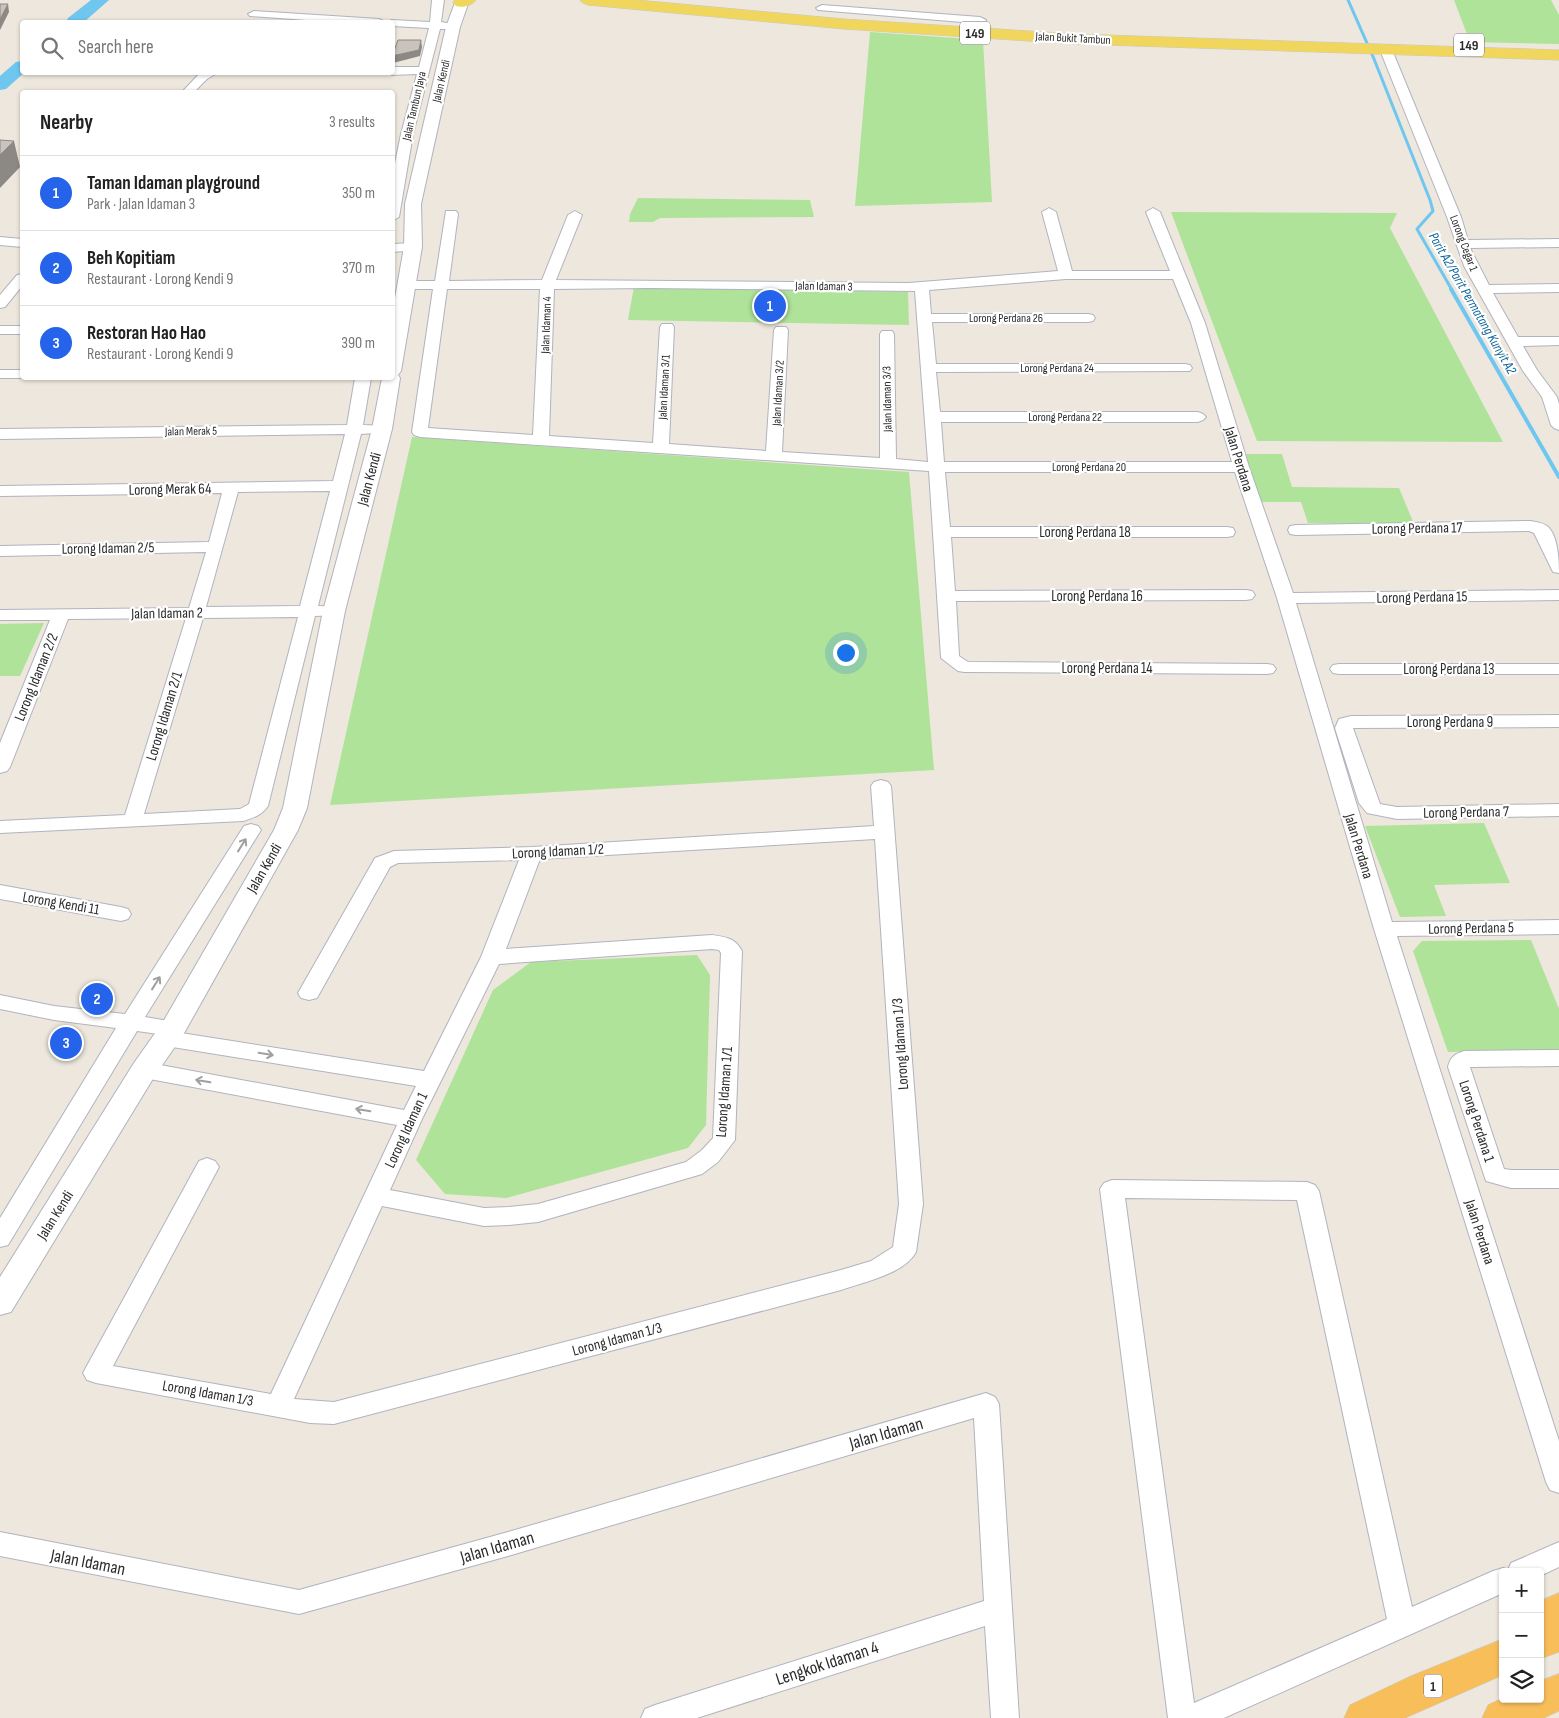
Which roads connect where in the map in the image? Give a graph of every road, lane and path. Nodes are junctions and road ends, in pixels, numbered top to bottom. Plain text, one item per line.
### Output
1 (438, 0) edge
2 (588, 0) edge
3 (663, 0) edge
4 (463, 1) edge
5 (822, 7) edge
6 (254, 14) dead end
7 (348, 20) edge
8 (395, 23) edge
9 (435, 26) junction
10 (453, 26) junction
11 (1361, 46) junction
12 (1382, 48) junction
13 (1559, 48) edge
14 (1559, 55) edge
15 (423, 70) junction
16 (395, 71) edge
17 (206, 75) edge
18 (190, 90) edge
19 (395, 134) edge
20 (407, 134) junction
21 (428, 134) junction
22 (395, 201) edge
23 (1049, 212) dead end
24 (1153, 212) dead end
25 (451, 214) dead end
26 (575, 215) dead end
27 (0, 241) edge
28 (1559, 243) edge
29 (20, 244) edge
30 (1462, 244) junction
31 (413, 247) junction
32 (395, 248) edge
33 (1066, 275) junction
34 (1180, 275) junction
35 (20, 284) edge
36 (547, 284) junction
37 (408, 285) junction
38 (441, 285) junction
39 (922, 287) junction
40 (1559, 288) edge
41 (1484, 289) junction
42 (0, 304) edge
43 (924, 318) junction
44 (1088, 318) dead end
45 (668, 327) dead end
46 (0, 330) edge
47 (20, 330) edge
48 (781, 330) dead end
49 (887, 334) dead end
50 (1559, 341) edge
51 (1513, 342) junction
52 (395, 355) edge
53 (929, 368) junction
54 (1185, 368) dead end
55 (0, 374) edge
56 (20, 374) edge
57 (363, 380) edge
58 (391, 380) edge
59 (1554, 397) edge
60 (933, 417) junction
61 (1198, 417) dead end
62 (1559, 425) edge
63 (382, 429) junction
64 (354, 430) junction
65 (0, 434) edge
66 (541, 440) junction
67 (661, 448) junction
68 (774, 456) junction
69 (888, 463) junction
70 (937, 466) junction
71 (1241, 467) junction
72 (340, 486) junction
73 (231, 488) junction
74 (0, 491) edge
75 (1296, 530) dead end
76 (942, 532) junction
77 (1227, 532) dead end
78 (216, 547) junction
79 (0, 550) edge
80 (1559, 568) edge
81 (1246, 595) dead end
82 (1559, 595) edge
83 (947, 596) junction
84 (1286, 598) junction
85 (308, 611) junction
86 (334, 611) junction
87 (195, 612) junction
88 (61, 614) junction
89 (0, 615) edge
90 (1267, 669) dead end
91 (1339, 669) dead end
92 (1559, 669) edge
93 (1559, 721) edge
94 (0, 767) edge
95 (881, 786) dead end
96 (1374, 809) joint
97 (1559, 810) edge
98 (133, 819) junction
99 (252, 821) junction
100 (0, 828) edge
101 (885, 832) junction
102 (532, 853) junction
103 (0, 892) edge
104 (121, 914) dead end
105 (1559, 927) edge
106 (1384, 929) junction
107 (492, 957) junction
108 (309, 993) dead end
109 (0, 1002) edge
110 (130, 1024) junction
111 (169, 1033) junction
112 (1559, 1058) edge
113 (144, 1070) junction
114 (429, 1080) junction
115 (411, 1119) junction
116 (207, 1166) dead end
117 (1559, 1179) edge
118 (376, 1196) junction
119 (0, 1238) edge
120 (0, 1303) edge
121 (278, 1406) junction
122 (1559, 1482) edge
123 (0, 1544) edge
124 (1559, 1554) edge
125 (1529, 1568) edge
126 (1499, 1582) edge
127 (999, 1609) junction
128 (1559, 1610) edge
129 (1544, 1619) edge
130 (1402, 1625) junction
131 (1559, 1634) edge
132 (1544, 1640) edge
133 (1499, 1645) edge
134 (1501, 1658) edge
135 (1425, 1690) junction
136 (1559, 1692) edge
137 (655, 1718) edge
138 (1005, 1718) edge
139 (1182, 1718) edge
140 (1193, 1718) edge
141 (1364, 1718) edge
142 (1502, 1718) edge

1 - 9 street, Jalan Tambun Jaya
2 - 11 main road, Jalan Bukit Tambun / 149
3 - 5 main road, Jalan Bukit Tambun / 149
4 - 10 street, Jalan Kendi
5 - 11 main road, Jalan Bukit Tambun / 149
6 - 7 street
8 - 9 street
9 - 10 street
9 - 15 street, Jalan Tambun Jaya
10 - 21 street, Jalan Kendi
11 - 12 main road, Jalan Bukit Tambun / 149
12 - 13 main road, Jalan Bukit Tambun / 149
12 - 14 main road, Jalan Bukit Tambun / 149
12 - 30 street, Lorong Cegar 1
15 - 16 street
15 - 20 street, Jalan Tambun Jaya
17 - 18 street
19 - 20 street
20 - 21 street
20 - 22 street, Jalan Tambun Jaya
21 - 31 street, Jalan Kendi
23 - 33 street
24 - 34 street, Jalan Perdana
25 - 38 street
26 - 36 street, Jalan Idaman 4
27 - 29 street
28 - 30 street
30 - 41 street, Lorong Cegar 1
31 - 32 street
31 - 37 street, Jalan Kendi
33 - 34 street, Jalan Idaman 3
33 - 39 street, Jalan Idaman 3
34 - 71 street, Jalan Perdana
35 - 42 street
36 - 38 street, Jalan Idaman 3
36 - 39 street, Jalan Idaman 3
36 - 66 street, Jalan Idaman 4
37 - 38 street, Jalan Idaman 3
37 - 52 street, Jalan Kendi
38 - 66 street, Lorong Perdana 20
39 - 43 street
40 - 41 street
41 - 51 street, Lorong Cegar 1
43 - 44 street, Lorong Perdana 26
43 - 53 street
45 - 67 street, Jalan Idaman 3/1
46 - 47 street
48 - 68 street, Jalan Idaman 3/2
49 - 69 street, Jalan Idaman 3/3
50 - 51 street
51 - 59 street, Lorong Cegar 1
53 - 54 street, Lorong Perdana 24
53 - 60 street
55 - 56 street
57 - 64 street
58 - 63 street, Jalan Kendi
59 - 62 street, Lorong Cegar 1
60 - 61 street, Lorong Perdana 22
60 - 70 street
63 - 64 street, Jalan Merak 5
63 - 86 street, Jalan Kendi
64 - 65 street, Jalan Merak 5
64 - 72 street, Jalan Kendi
66 - 67 street, Lorong Perdana 20
67 - 68 street, Lorong Perdana 20
68 - 69 street, Lorong Perdana 20
69 - 70 street, Lorong Perdana 20
70 - 71 street, Lorong Perdana 20
70 - 76 street
71 - 84 street, Jalan Perdana
72 - 73 street, Lorong Merak 64
72 - 85 street, Jalan Kendi
73 - 74 street, Lorong Merak 64
73 - 78 street, Lorong Idaman 2/1
75 - 80 street, Lorong Perdana 17
76 - 77 street, Lorong Perdana 18
76 - 83 street
78 - 79 street, Lorong Idaman 2/5
78 - 87 street, Lorong Idaman 2/1
81 - 83 street, Lorong Perdana 16
82 - 84 street, Lorong Perdana 15
83 - 90 street, Lorong Perdana 14
84 - 106 street, Jalan Perdana
85 - 86 street, Jalan Idaman 2
85 - 87 street, Jalan Idaman 2
85 - 99 street, Jalan Kendi
86 - 111 street, Jalan Kendi
87 - 88 street, Jalan Idaman 2
87 - 98 street, Lorong Idaman 2/1
88 - 89 street, Jalan Idaman 2
88 - 94 street, Lorong Idaman 2/2
91 - 92 street, Lorong Perdana 13
93 - 96 street, Lorong Perdana 9
95 - 101 street, Lorong Idaman 1/3
96 - 97 street, Lorong Perdana 7
98 - 99 street
98 - 100 street
110 -> 99 street, Jalan Kendi
101 - 102 street, Lorong Idaman 1/2
101 - 121 street, Lorong Idaman 1/3
102 - 107 street, Lorong Idaman 1
102 - 108 street, Lorong Idaman 1/2
103 - 104 street, Lorong Kendi 11
105 - 106 street, Lorong Perdana 5
106 - 122 street, Jalan Perdana
107 - 114 street, Lorong Idaman 1
107 - 118 street, Lorong Idaman 1/1
109 - 110 street
110 - 111 street
110 - 119 street, Jalan Kendi
111 - 113 street, Jalan Kendi
111 -> 114 street
112 - 117 street, Lorong Perdana 1
115 -> 113 street
113 - 120 street, Jalan Kendi
114 - 115 street, Lorong Idaman 1
115 - 118 street, Lorong Idaman 1
116 - 121 street, Lorong Idaman 1/3
118 - 121 street, Lorong Idaman 1
123 - 127 street, Jalan Idaman
124 - 125 street
126 - 130 street
127 - 137 street, Lengkok Idaman 4
127 - 138 street
128 - 129 highway
130 - 139 street
130 - 140 street
131 - 132 highway
133 - 135 highway
134 - 135 highway, 1
135 - 141 highway, 1
136 - 142 highway

